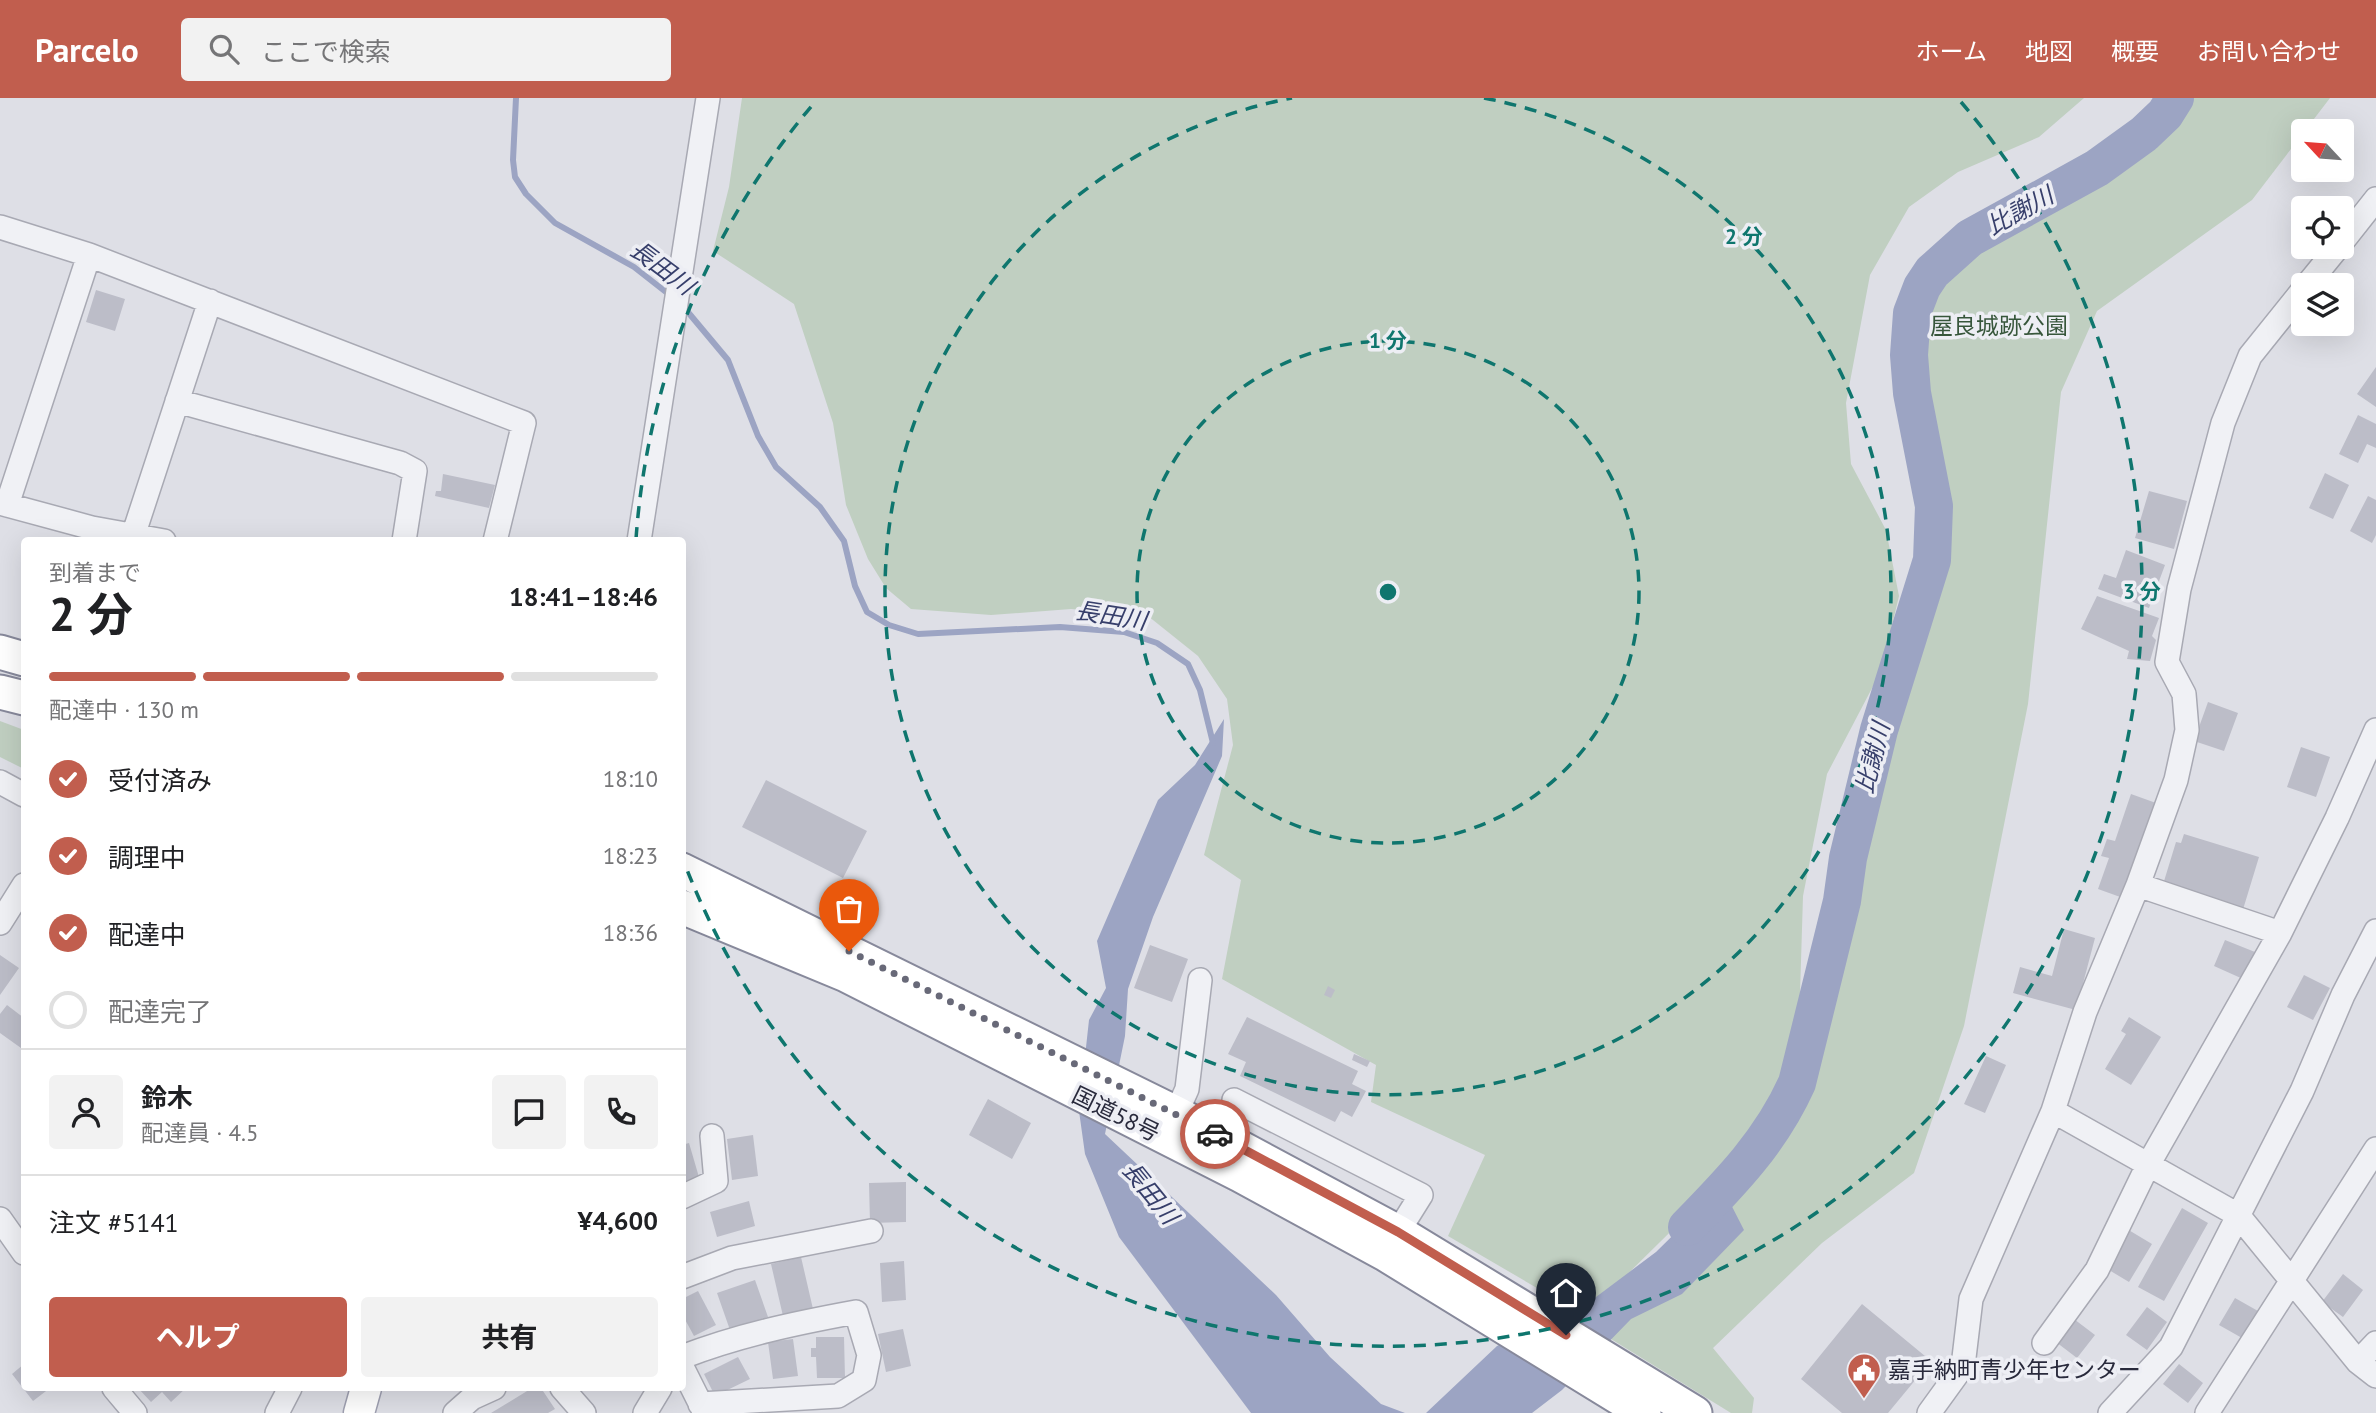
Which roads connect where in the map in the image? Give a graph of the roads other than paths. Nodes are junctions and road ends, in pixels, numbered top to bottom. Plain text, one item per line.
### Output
1 (708, 98) edge
2 (2376, 199) edge
3 (0, 227) edge
4 (2354, 227) edge
5 (89, 255) junction
6 (2328, 259) edge
7 (2317, 273) edge
8 (210, 301) junction
9 (2291, 305) edge
10 (177, 401) junction
11 (3, 504) edge
12 (133, 536) junction
13 (139, 537) edge
14 (405, 537) edge
15 (496, 537) edge
16 (640, 537) edge
17 (0, 652) edge
18 (21, 658) edge
19 (0, 692) edge
20 (21, 697) edge
21 (2376, 730) edge
22 (0, 782) edge
23 (21, 793) edge
24 (686, 872) edge
25 (2138, 885) junction
26 (21, 890) edge
27 (689, 911) edge
28 (0, 923) edge
29 (2376, 931) edge
30 (2280, 933) junction
31 (1200, 980) dead end
32 (1074, 1079) junction
33 (1234, 1100) dead end
34 (2053, 1111) junction
35 (1171, 1126) junction
36 (712, 1136) dead end
37 (2376, 1149) edge
38 (2148, 1164) junction
39 (686, 1195) edge
40 (2238, 1215) junction
41 (9, 1230) edge
42 (871, 1231) dead end
43 (1392, 1243) junction
44 (21, 1248) edge
45 (686, 1275) edge
46 (2291, 1282) junction
47 (2044, 1343) dead end
48 (2376, 1343) edge
49 (686, 1355) edge
50 (2367, 1369) edge
51 (686, 1375) edge
52 (1606, 1375) junction
53 (117, 1391) edge
54 (288, 1391) edge
55 (365, 1391) edge
56 (488, 1391) edge
57 (565, 1391) edge
58 (658, 1391) edge
59 (472, 1399) edge
60 (703, 1409) edge
61 (135, 1413) edge
62 (277, 1413) edge
63 (359, 1413) edge
64 (455, 1413) edge
65 (584, 1413) edge
66 (645, 1413) edge
67 (1644, 1413) edge
68 (1695, 1413) edge
69 (1929, 1413) edge
70 (2110, 1413) edge
71 (2207, 1413) edge

1 - 16 street
2 - 4 street
3 - 5 street
5 - 8 street
5 - 11 street
6 - 7 street
8 - 10 street
8 - 15 street
9 - 25 street
10 - 12 street
10 - 14 street
11 - 12 street
12 - 13 street
17 - 18 highway
19 - 20 highway
21 - 30 street
22 - 23 street
24 - 32 highway, 国道58号
25 - 30 street
25 - 34 street
26 - 28 street
27 - 32 highway, 国道58号
29 - 40 street
30 - 38 street
31 - 35 street
32 - 35 highway, 国道58号
33 - 43 street
34 - 38 street
34 - 69 street
35 - 43 highway, 国道58号
36 - 39 street
37 - 46 street
38 - 40 street
38 - 47 street
40 - 46 street
40 - 70 street
41 - 44 street
42 - 45 street
43 - 52 highway, 国道58号
46 - 50 street
46 - 71 street
48 - 50 street
49 - 60 street
51 - 60 street
52 - 67 highway, 国道58号
52 - 68 highway, 国道58号
53 - 61 street
54 - 62 street
55 - 63 main road
56 - 59 street
57 - 65 street
58 - 66 street
59 - 64 street

